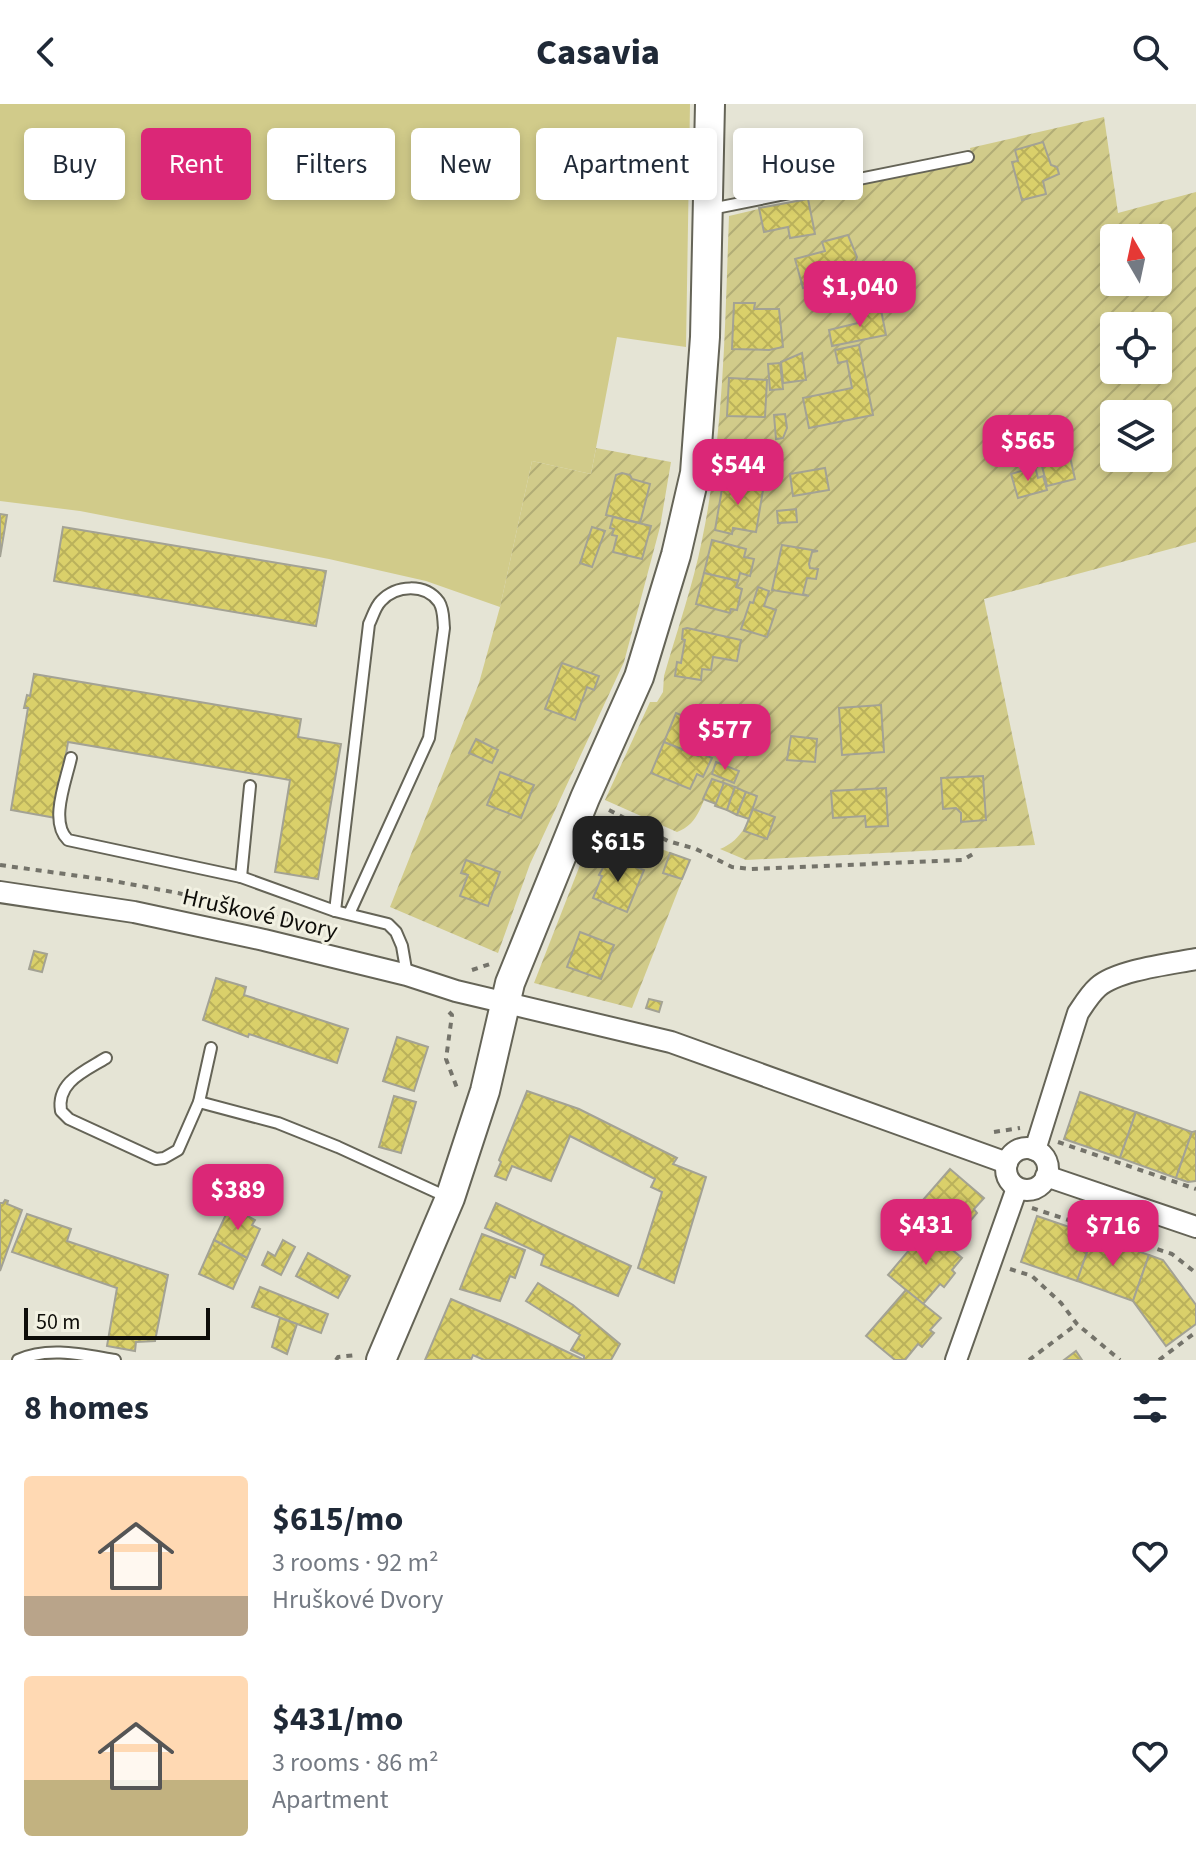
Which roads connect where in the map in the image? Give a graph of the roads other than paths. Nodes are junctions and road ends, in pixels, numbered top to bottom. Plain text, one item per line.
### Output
1 (710, 104) edge
2 (968, 157) dead end
3 (709, 209) junction
4 (71, 758) dead end
5 (250, 786) dead end
6 (241, 877) junction
7 (0, 892) edge
8 (335, 911) junction
9 (349, 914) junction
10 (1196, 959) edge
11 (407, 975) junction
12 (506, 1002) junction
13 (211, 1048) dead end
14 (106, 1058) dead end
15 (199, 1102) junction
16 (1038, 1143) junction
17 (1007, 1163) junction
18 (1046, 1176) junction
19 (1017, 1188) junction
20 (450, 1198) junction
21 (1196, 1227) edge
22 (18, 1360) edge
23 (115, 1360) edge
24 (381, 1360) edge
25 (956, 1360) edge

1 - 3 street
2 - 3 lane
3 - 12 street
4 - 6 lane
5 - 6 lane
6 - 8 lane
7 - 11 street, Hruškové Dvory
8 - 9 lane
8 - 9 lane
9 - 11 lane
10 - 16 street
11 - 12 street, Hruškové Dvory
12 - 17 street, Hruškové Dvory
12 - 20 street
13 - 15 lane
14 - 15 lane
15 - 20 lane
16 - 17 street
16 - 18 street
17 - 19 street
18 - 19 street
18 - 21 street
19 - 25 street
20 - 24 street
22 - 23 lane

